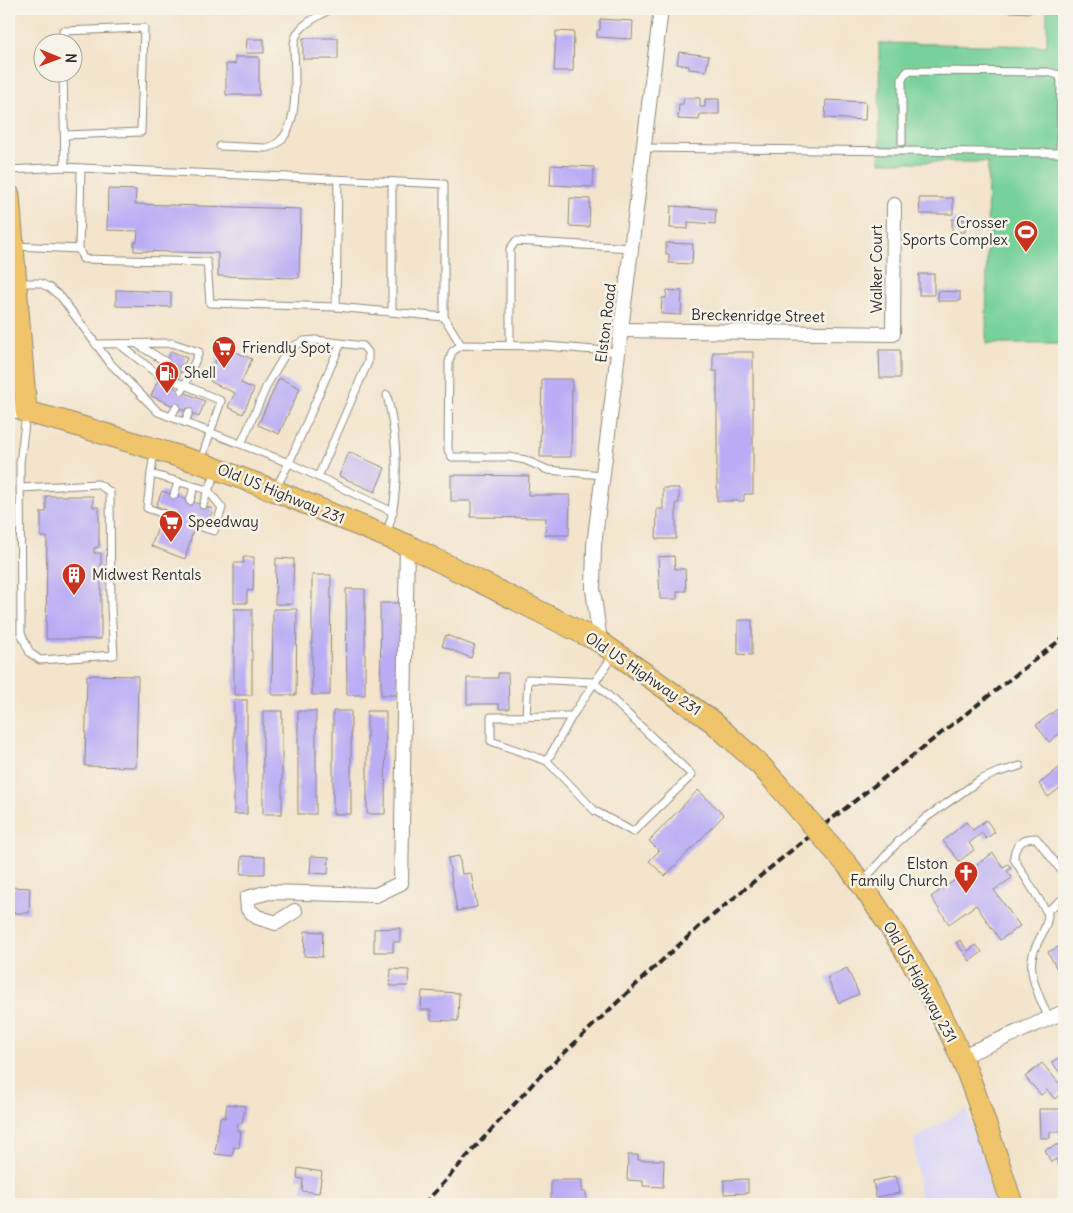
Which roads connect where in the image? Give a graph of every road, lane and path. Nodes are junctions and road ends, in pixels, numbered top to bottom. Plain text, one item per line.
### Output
1 (330, 9) edge
2 (661, 9) edge
3 (63, 32) edge
4 (64, 82) edge
5 (65, 135) junction
6 (902, 142) dead end
7 (220, 146) dead end
8 (645, 148) junction
9 (65, 167) junction
10 (82, 168) junction
11 (9, 170) edge
12 (338, 180) junction
13 (392, 182) junction
14 (9, 195) edge
15 (894, 205) dead end
16 (14, 246) junction
17 (632, 248) junction
18 (79, 249) junction
19 (17, 283) junction
20 (336, 307) junction
21 (392, 312) junction
22 (444, 317) junction
23 (622, 330) junction
24 (893, 334) joint
25 (341, 343) junction
26 (96, 344) junction
27 (119, 344) junction
28 (136, 344) junction
29 (461, 345) junction
30 (510, 345) junction
31 (619, 352) junction
32 (166, 362) dead end
33 (183, 368) dead end
34 (191, 371) junction
35 (160, 376) dead end
36 (177, 382) dead end
37 (184, 388) junction
38 (387, 395) dead end
39 (176, 406) dead end
40 (18, 410) edge
41 (189, 412) dead end
42 (171, 417) junction
43 (185, 422) junction
44 (211, 432) junction
45 (241, 444) junction
46 (154, 448) junction
47 (289, 463) junction
48 (209, 466) junction
49 (151, 474) junction
50 (602, 475) junction
51 (318, 477) junction
52 (178, 482) junction
53 (194, 487) junction
54 (20, 488) junction
55 (208, 490) junction
56 (275, 490) junction
57 (174, 495) dead end
58 (190, 501) dead end
59 (203, 505) dead end
60 (393, 512) junction
61 (169, 514) dead end
62 (197, 524) dead end
63 (386, 537) junction
64 (407, 546) junction
65 (607, 647) junction
66 (594, 682) junction
67 (572, 716) junction
68 (526, 717) junction
69 (547, 761) junction
70 (1020, 766) dead end
71 (1064, 874) edge
72 (855, 875) junction
73 (1064, 898) edge
74 (295, 911) dead end
75 (1048, 911) junction
76 (1064, 1012) edge
77 (1049, 1019) junction
78 (960, 1057) junction
79 (1012, 1204) edge

1 - 7 lane
2 - 8 street, Elston Road
3 - 5 lane
4 - 5 lane
5 - 9 lane
6 - 8 lane
8 - 17 street, Elston Road
9 - 10 lane
9 - 11 lane
10 - 12 lane
10 - 18 lane
12 - 13 lane
12 - 20 lane
13 - 21 lane
13 - 22 lane
14 - 16 main road
15 - 24 street, Walker Court
16 - 18 lane
16 - 19 main road
17 - 23 street, Elston Road
17 - 30 lane
18 - 20 lane
19 - 26 lane
19 - 40 main road
20 - 21 lane
21 - 22 lane
22 - 29 lane
23 - 24 street, Breckenridge Street
23 - 31 street, Elston Road
25 - 45 lane
25 - 47 lane
25 - 51 lane
26 - 27 lane
26 - 42 lane
27 - 28 lane
27 - 35 lane
28 - 32 lane
28 - 34 lane
29 - 30 lane
29 - 50 lane
30 - 31 lane
31 - 50 street, Elston Road
33 - 34 lane
34 - 37 lane
36 - 37 lane
37 - 44 lane
38 - 60 lane
39 - 42 lane
40 - 46 main road, Old US Highway 231
40 - 54 lane
41 - 43 lane
42 - 43 lane
43 - 44 lane
44 - 45 lane
44 - 48 lane
45 - 47 lane
46 - 48 main road, Old US Highway 231
46 - 49 lane
47 - 51 lane
47 - 56 lane
48 - 55 lane
48 - 56 main road, Old US Highway 231
49 - 52 lane
49 - 61 lane
50 - 65 street, Elston Road
51 - 60 lane
52 - 53 lane
52 - 57 lane
53 - 55 lane
53 - 58 lane
54 - 54 lane
55 - 59 lane
55 - 62 lane
56 - 63 main road, Old US Highway 231
60 - 63 lane
63 - 64 main road, Old US Highway 231
64 - 65 main road, Old US Highway 231
64 - 74 street
65 - 66 lane
65 - 72 main road, Old US Highway 231, bridge
66 - 67 lane
66 - 68 lane
66 - 69 lane
67 - 68 lane
67 - 69 lane
68 - 69 lane
70 - 72 lane
71 - 75 lane
72 - 78 main road, Old US Highway 231
73 - 75 lane
75 - 77 lane
76 - 77 street
77 - 78 street
78 - 79 main road, Old US Highway 231

